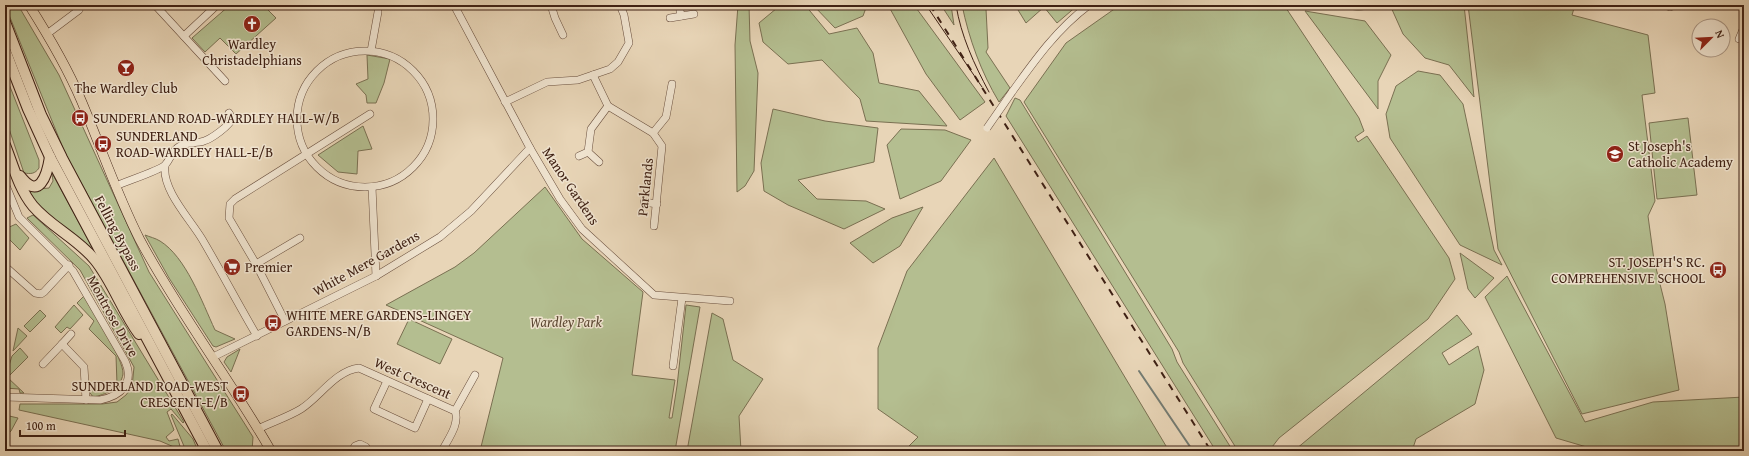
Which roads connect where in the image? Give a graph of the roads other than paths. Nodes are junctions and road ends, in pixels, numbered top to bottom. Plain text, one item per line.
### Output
1 (29, 5) edge
2 (155, 5) edge
3 (218, 5) edge
4 (454, 5) edge
5 (551, 5) edge
6 (620, 5) edge
7 (679, 5) edge
8 (1089, 5) edge
9 (1664, 5) edge
10 (1675, 5) edge
11 (79, 10) dead end
12 (378, 12) dead end
13 (694, 14) dead end
14 (681, 16) junction
15 (670, 18) dead end
16 (5, 22) edge
17 (1744, 27) edge
18 (47, 34) junction
19 (563, 35) dead end
20 (184, 36) junction
21 (1739, 39) dead end
22 (5, 50) edge
23 (371, 51) junction
24 (593, 75) junction
25 (226, 81) dead end
26 (672, 84) dead end
27 (505, 102) junction
28 (608, 106) junction
29 (229, 113) dead end
30 (370, 114) dead end
31 (987, 128) dead end
32 (653, 133) junction
33 (5, 145) edge
34 (530, 148) junction
35 (588, 152) junction
36 (306, 155) junction
37 (579, 156) dead end
38 (50, 158) junction
39 (599, 162) dead end
40 (165, 166) junction
41 (15, 170) junction
42 (5, 183) edge
43 (116, 186) junction
44 (372, 187) junction
45 (7, 194) edge
46 (644, 202) dead end
47 (657, 204) junction
48 (654, 226) dead end
49 (300, 238) dead end
50 (256, 264) junction
51 (69, 265) junction
52 (8, 268) dead end
53 (376, 276) junction
54 (682, 298) junction
55 (730, 301) dead end
56 (285, 321) junction
57 (71, 334) dead end
58 (257, 336) junction
59 (62, 344) junction
60 (213, 357) junction
61 (43, 364) dead end
62 (673, 366) dead end
63 (164, 368) junction
64 (475, 375) dead end
65 (387, 381) junction
66 (5, 397) edge
67 (428, 399) junction
68 (86, 400) junction
69 (455, 411) junction
70 (258, 429) junction
71 (207, 451) edge
72 (218, 451) edge
73 (271, 451) edge
74 (352, 451) edge
75 (368, 451) edge
76 (442, 451) edge

1 - 18 main road
2 - 20 street
3 - 20 street
4 - 27 street, Manor Gardens
5 - 19 street
6 - 24 street
7 - 14 street
8 - 31 street, bridge
9 - 10 street
11 - 18 street
12 - 23 street
13 - 14 street
14 - 15 street
16 - 72 highway, Felling Bypass
17 - 21 street
18 - 43 main road
20 - 25 street
22 - 38 highway, Felling Bypass
23 - 36 street
23 - 44 street
24 - 27 street
24 - 28 street
26 - 32 street
27 - 34 street, Manor Gardens
28 - 32 street
28 - 35 street
29 - 40 street
30 - 36 street
32 - 47 street, Parklands
33 - 41 highway
34 - 53 street, White Mere Gardens
34 - 54 street, Manor Gardens
35 - 37 street
35 - 39 street
36 - 44 street
36 - 50 street
38 - 41 highway
38 - 63 highway, Felling Bypass
40 - 43 street
40 - 58 street
41 - 63 highway
42 - 45 street, Montrose Drive
43 - 60 main road
44 - 53 street
45 - 51 street, Montrose Drive
46 - 47 street
47 - 48 street, Parklands
49 - 50 street
50 - 56 street
51 - 52 street
51 - 68 street, Montrose Drive
53 - 56 street, White Mere Gardens
54 - 55 street, Manor Gardens
54 - 62 street
56 - 58 street, White Mere Gardens
57 - 59 street
58 - 60 street, White Mere Gardens
59 - 61 street
59 - 68 street
60 - 70 main road
63 - 71 highway, Felling Bypass
64 - 69 street, West Crescent
65 - 67 street, West Crescent
65 - 67 street
65 - 70 street, West Crescent
66 - 68 street, Montrose Drive
67 - 69 street, West Crescent
69 - 76 street, West Crescent
70 - 73 main road
74 - 75 street

